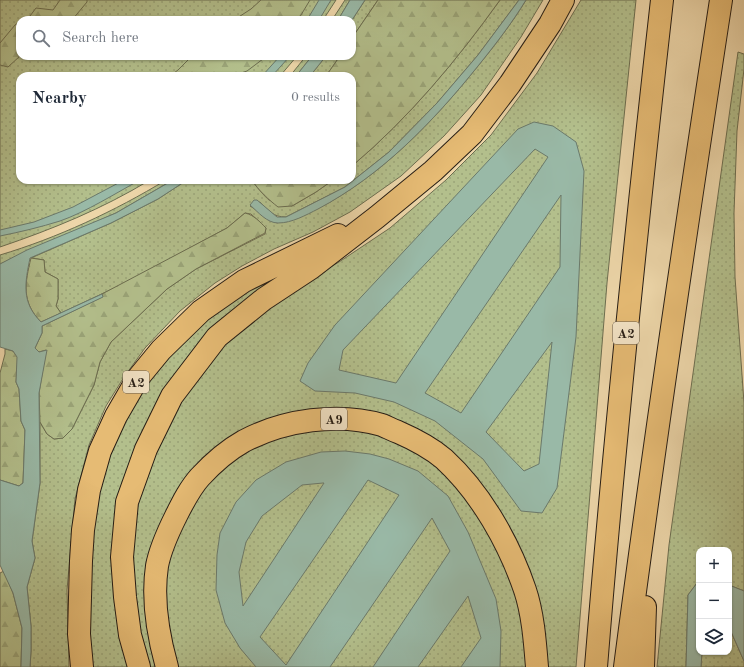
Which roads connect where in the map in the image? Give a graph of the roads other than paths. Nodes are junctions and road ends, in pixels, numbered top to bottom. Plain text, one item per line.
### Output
1 (564, 0) edge
2 (662, 0) edge
3 (721, 0) edge
4 (376, 217) junction
5 (649, 482) junction
6 (82, 667) edge
7 (139, 667) edge
8 (168, 667) edge
9 (537, 667) edge
10 (596, 667) edge
11 (625, 667) edge
12 (643, 667) edge

1 - 4 highway, A2
2 - 10 highway, A2
3 - 5 highway
4 - 6 highway, A2
4 - 7 highway, A2
5 - 11 highway
5 - 12 highway
8 - 9 highway, A9

